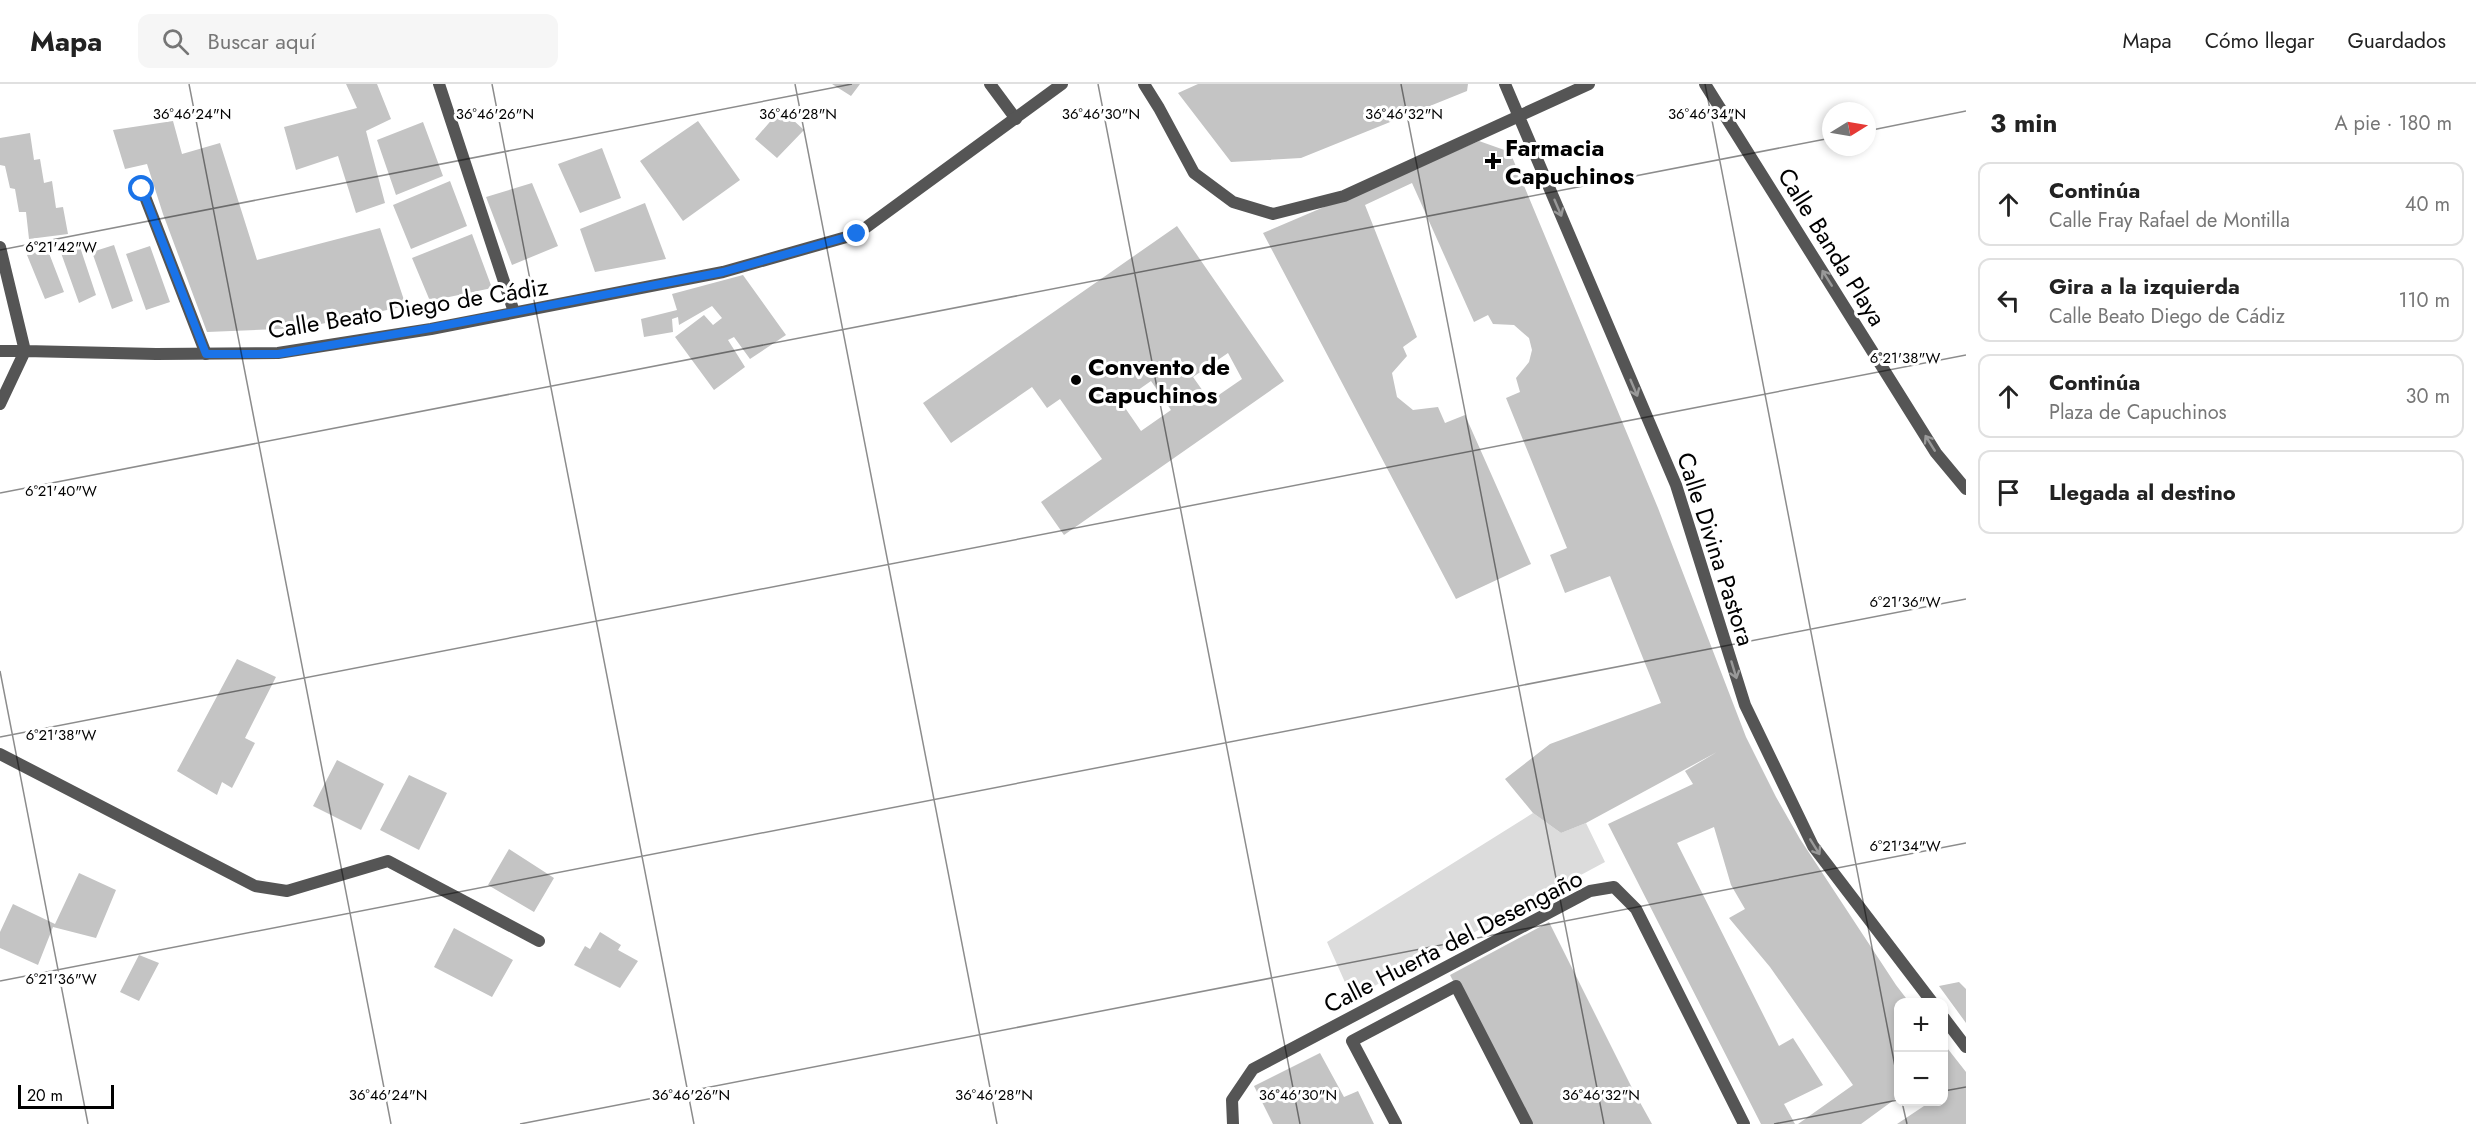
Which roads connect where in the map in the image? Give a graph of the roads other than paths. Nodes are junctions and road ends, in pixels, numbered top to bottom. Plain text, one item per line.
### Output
1 (439, 84) edge
2 (990, 84) edge
3 (1062, 84) edge
4 (1143, 84) edge
5 (1505, 84) edge
6 (1588, 84) edge
7 (1705, 84) edge
8 (1518, 116) junction
9 (1016, 119) junction
10 (142, 189) dead end
11 (0, 247) edge
12 (514, 312) junction
13 (0, 351) edge
14 (25, 351) junction
15 (206, 354) junction
16 (0, 404) edge
17 (1966, 489) edge
18 (0, 754) edge
19 (539, 940) dead end
20 (1929, 998) edge
21 (1948, 1023) edge
22 (1966, 1047) edge
23 (1233, 1124) edge
24 (1396, 1124) edge
25 (1527, 1124) edge
26 (1743, 1124) edge

1 - 12 street
2 - 9 street
3 - 9 street, Calle Beato Diego de Cádiz
4 - 8 street
5 - 8 street, Calle Divina Pastora
6 - 8 street
17 -> 7 street, Calle Banda Playa
8 -> 20 street, Calle Divina Pastora
9 - 12 street, Calle Beato Diego de Cádiz
10 - 15 street
11 - 14 street
12 - 15 street, Calle Beato Diego de Cádiz
13 - 14 street, Calle Beato Diego de Cádiz
14 - 15 street, Calle Beato Diego de Cádiz
14 - 16 street
18 - 19 street
21 - 22 street
23 - 26 street, Calle Huerta del Desengaño
24 - 25 street

